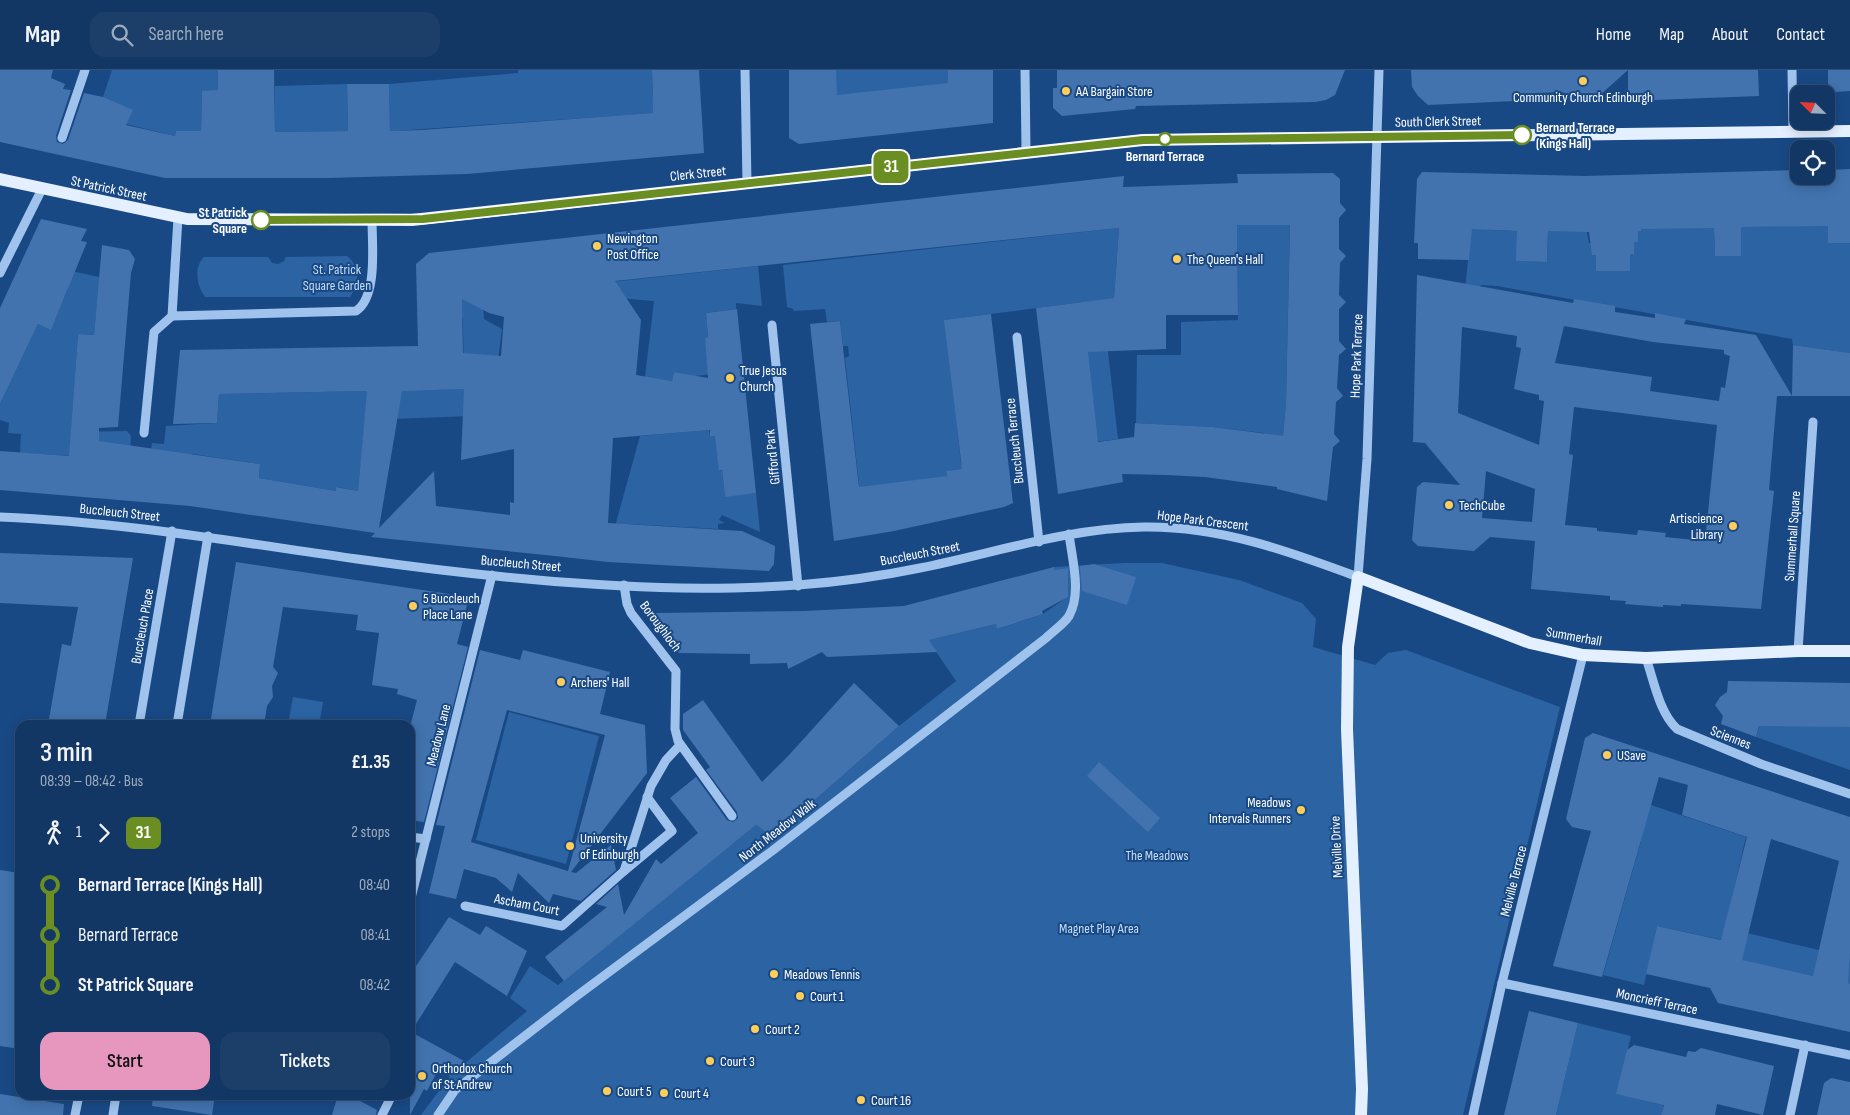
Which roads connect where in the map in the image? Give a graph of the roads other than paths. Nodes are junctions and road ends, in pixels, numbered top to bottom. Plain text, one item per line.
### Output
1 (85, 70) edge
2 (745, 70) edge
3 (1024, 70) edge
4 (1379, 70) edge
5 (1792, 70) edge
6 (1850, 130) edge
7 (1793, 132) junction
8 (1378, 136) junction
9 (62, 138) dead end
10 (1026, 151) junction
11 (0, 179) edge
12 (747, 182) junction
13 (42, 189) junction
14 (174, 217) junction
15 (372, 220) junction
16 (0, 273) edge
17 (172, 316) junction
18 (772, 325) dead end
19 (1017, 337) dead end
20 (1813, 422) dead end
21 (144, 433) dead end
22 (0, 517) edge
23 (172, 531) junction
24 (1070, 534) junction
25 (208, 536) junction
26 (1039, 542) junction
27 (492, 575) junction
28 (1358, 577) junction
29 (624, 585) junction
30 (798, 586) junction
31 (1798, 651) junction
32 (1850, 651) edge
33 (1583, 655) junction
34 (1646, 658) junction
35 (140, 720) edge
36 (178, 720) edge
37 (680, 745) junction
38 (1850, 794) edge
39 (647, 798) junction
40 (732, 816) dead end
41 (415, 838) edge
42 (426, 839) junction
43 (624, 871) junction
44 (415, 882) edge
45 (465, 906) dead end
46 (1502, 983) junction
47 (1805, 1045) junction
48 (1850, 1055) edge
49 (78, 1100) edge
50 (115, 1100) edge
51 (390, 1100) edge
52 (76, 1115) edge
53 (113, 1115) edge
54 (382, 1115) edge
55 (438, 1115) edge
56 (1361, 1115) edge
57 (1473, 1115) edge
58 (1790, 1115) edge

1 - 9 street
2 - 12 street
3 - 10 street
4 - 8 street
5 - 7 street
6 - 7 main road, South Clerk Street
7 - 8 main road, South Clerk Street
8 - 10 main road, South Clerk Street
8 - 28 street, Hope Park Terrace
10 - 12 main road, Clerk Street
11 - 13 main road, St Patrick Street
12 - 15 main road, Clerk Street
13 - 14 main road, St Patrick Street
13 - 16 street
14 - 15 main road
14 - 17 street
15 - 17 street
17 - 21 street
18 - 30 street, Gifford Park
19 - 26 street, Buccleuch Terrace
20 - 31 street, Summerhall Square
22 - 23 street, Buccleuch Street
23 - 25 street, Buccleuch Street
23 - 35 street, Buccleuch Place
24 - 26 street, Hope Park Crescent
24 - 28 street, Hope Park Crescent
24 - 55 street, North Meadow Walk
25 - 27 street, Buccleuch Street
25 - 36 street
26 - 30 street, Buccleuch Street
27 - 29 street, Buccleuch Street
27 - 42 street, Meadow Lane
28 - 33 main road, Summerhall
28 - 56 main road, Melville Drive
29 - 30 street, Buccleuch Street
29 - 37 street, Boroughloch
31 - 32 main road, Summerhall
31 - 34 main road, Summerhall
33 - 34 main road, Summerhall
33 - 46 street, Melville Terrace
34 - 38 street, Sciennes
37 - 39 street
37 - 40 street, Boroughloch
39 - 43 street
39 - 43 street, Ascham Court
41 - 42 street
42 - 44 street, Meadow Lane
43 - 45 street, Ascham Court
46 - 47 street, Moncrieff Terrace
46 - 57 street, Melville Terrace
47 - 48 street, Moncrieff Terrace
47 - 58 street
49 - 52 street
50 - 53 street
51 - 54 street

